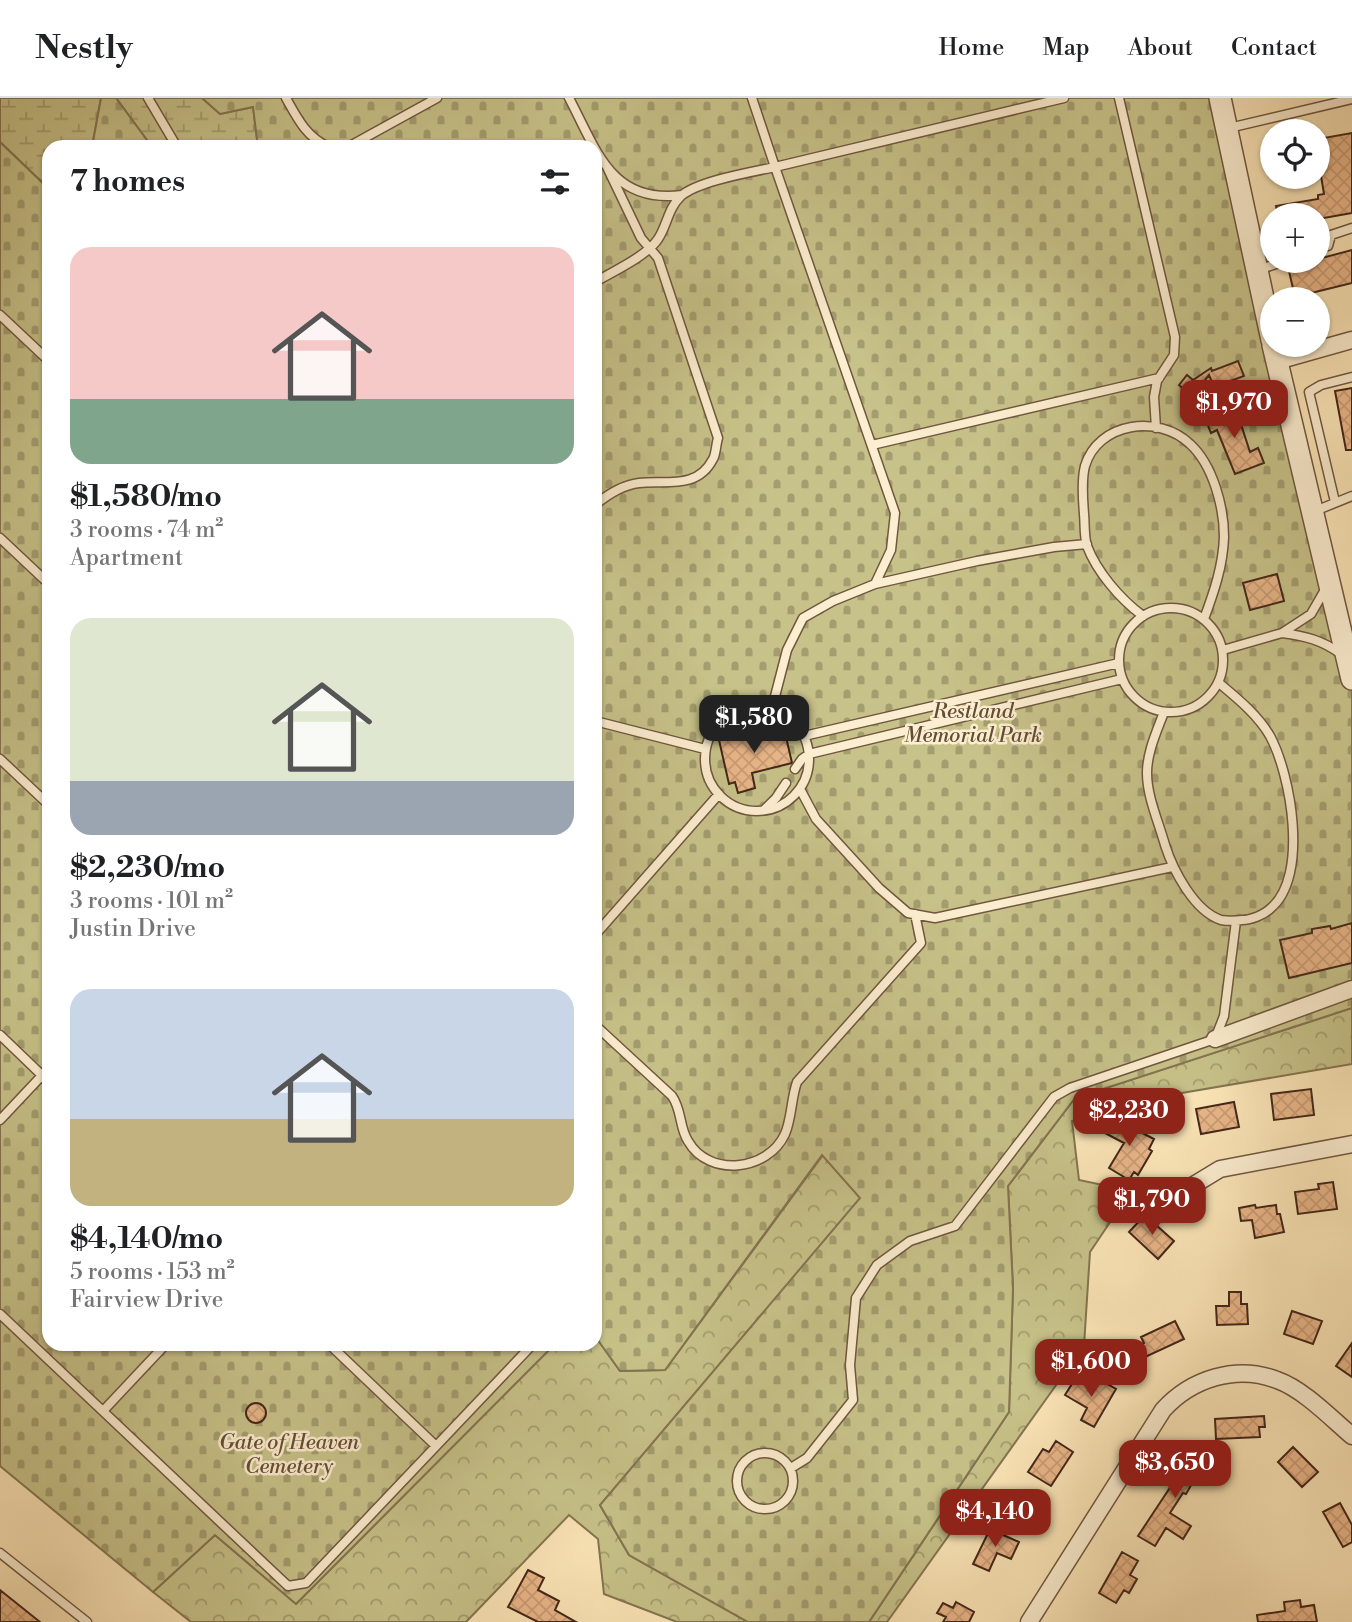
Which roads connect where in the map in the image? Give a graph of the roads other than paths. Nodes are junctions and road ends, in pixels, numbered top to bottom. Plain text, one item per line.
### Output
1 (148, 98) edge
2 (286, 98) edge
3 (436, 98) edge
4 (569, 98) edge
5 (752, 98) edge
6 (1063, 98) edge
7 (1119, 98) edge
8 (1220, 98) edge
9 (1352, 99) edge
10 (1227, 129) junction
11 (173, 140) edge
12 (317, 140) edge
13 (361, 140) edge
14 (592, 140) edge
15 (602, 158) edge
16 (607, 167) junction
17 (775, 167) junction
18 (682, 195) junction
19 (1352, 228) edge
20 (1330, 239) edge
21 (649, 249) junction
22 (1260, 269) edge
23 (1257, 270) junction
24 (602, 278) edge
25 (1261, 287) edge
26 (2, 320) edge
27 (1352, 340) edge
28 (1330, 343) edge
29 (42, 355) edge
30 (1276, 357) edge
31 (1352, 377) edge
32 (1159, 378) junction
33 (1156, 428) junction
34 (872, 445) junction
35 (1352, 496) edge
36 (602, 500) edge
37 (1335, 502) junction
38 (1312, 513) junction
39 (0, 538) edge
40 (1087, 544) junction
41 (42, 577) edge
42 (1329, 583) junction
43 (875, 584) junction
44 (1143, 616) junction
45 (1204, 619) junction
46 (1282, 633) junction
47 (1223, 650) junction
48 (1347, 658) junction
49 (1119, 663) junction
50 (1122, 679) junction
51 (1352, 679) edge
52 (1219, 682) junction
53 (772, 708) junction
54 (1164, 712) junction
55 (602, 723) edge
56 (804, 736) junction
57 (705, 749) junction
58 (809, 754) junction
59 (0, 759) edge
60 (795, 769) dead end
61 (786, 783) dead end
62 (800, 789) junction
63 (719, 794) junction
64 (42, 798) edge
65 (764, 810) junction
66 (1172, 867) junction
67 (915, 914) junction
68 (1236, 920) junction
69 (602, 927) edge
70 (1352, 989) edge
71 (602, 1031) edge
72 (0, 1035) edge
73 (1215, 1038) junction
74 (42, 1074) edge
75 (42, 1082) edge
76 (0, 1120) edge
77 (1352, 1144) edge
78 (1192, 1186) dead end
79 (0, 1314) edge
80 (159, 1351) edge
81 (336, 1351) edge
82 (526, 1351) edge
83 (103, 1411) junction
84 (1352, 1436) edge
85 (436, 1446) junction
86 (791, 1468) junction
87 (0, 1553) edge
88 (87, 1622) edge
89 (1028, 1622) edge

1 - 11 lane
2 - 12 lane
3 - 13 lane
4 - 14 lane
5 - 17 lane
6 - 17 lane
7 - 32 lane
8 - 10 street
9 - 10 lane
10 - 23 street
15 - 16 lane
16 - 18 lane
16 - 21 lane
17 - 18 lane
17 - 34 lane
18 - 21 lane
19 - 20 lane
21 - 24 lane
21 - 36 lane
22 - 23 lane
23 - 25 street
26 - 29 lane
27 - 28 street
30 - 38 street
31 - 37 lane
32 - 33 lane
32 - 34 lane
33 - 40 lane
33 - 45 lane
34 - 43 lane
35 - 37 lane
37 - 38 lane
38 - 42 street
39 - 41 lane
40 - 43 lane
40 - 44 lane
42 - 46 lane
42 - 48 street
43 - 53 lane
44 - 45 lane
44 - 49 lane
45 - 47 lane
46 - 47 lane
46 - 48 lane
47 - 52 lane
48 - 51 street
49 - 50 lane
49 - 56 lane
50 - 54 lane
50 - 58 lane
52 - 54 lane
52 - 68 lane
53 - 56 lane
53 - 57 lane
54 - 66 lane
55 - 57 lane
56 - 58 lane
57 - 63 lane
58 - 60 lane
58 - 62 lane
59 - 64 lane
61 - 65 lane
62 - 65 lane
62 - 67 lane
63 - 65 lane
63 - 69 lane
66 - 67 lane
66 - 68 lane
67 - 71 lane
68 - 73 lane
70 - 73 street
72 - 74 lane
73 - 86 lane
75 - 76 lane
77 - 78 street
79 - 83 lane
80 - 83 lane
81 - 85 lane
82 - 85 lane
83 - 85 lane
84 - 89 street
86 - 86 lane
87 - 88 lane

